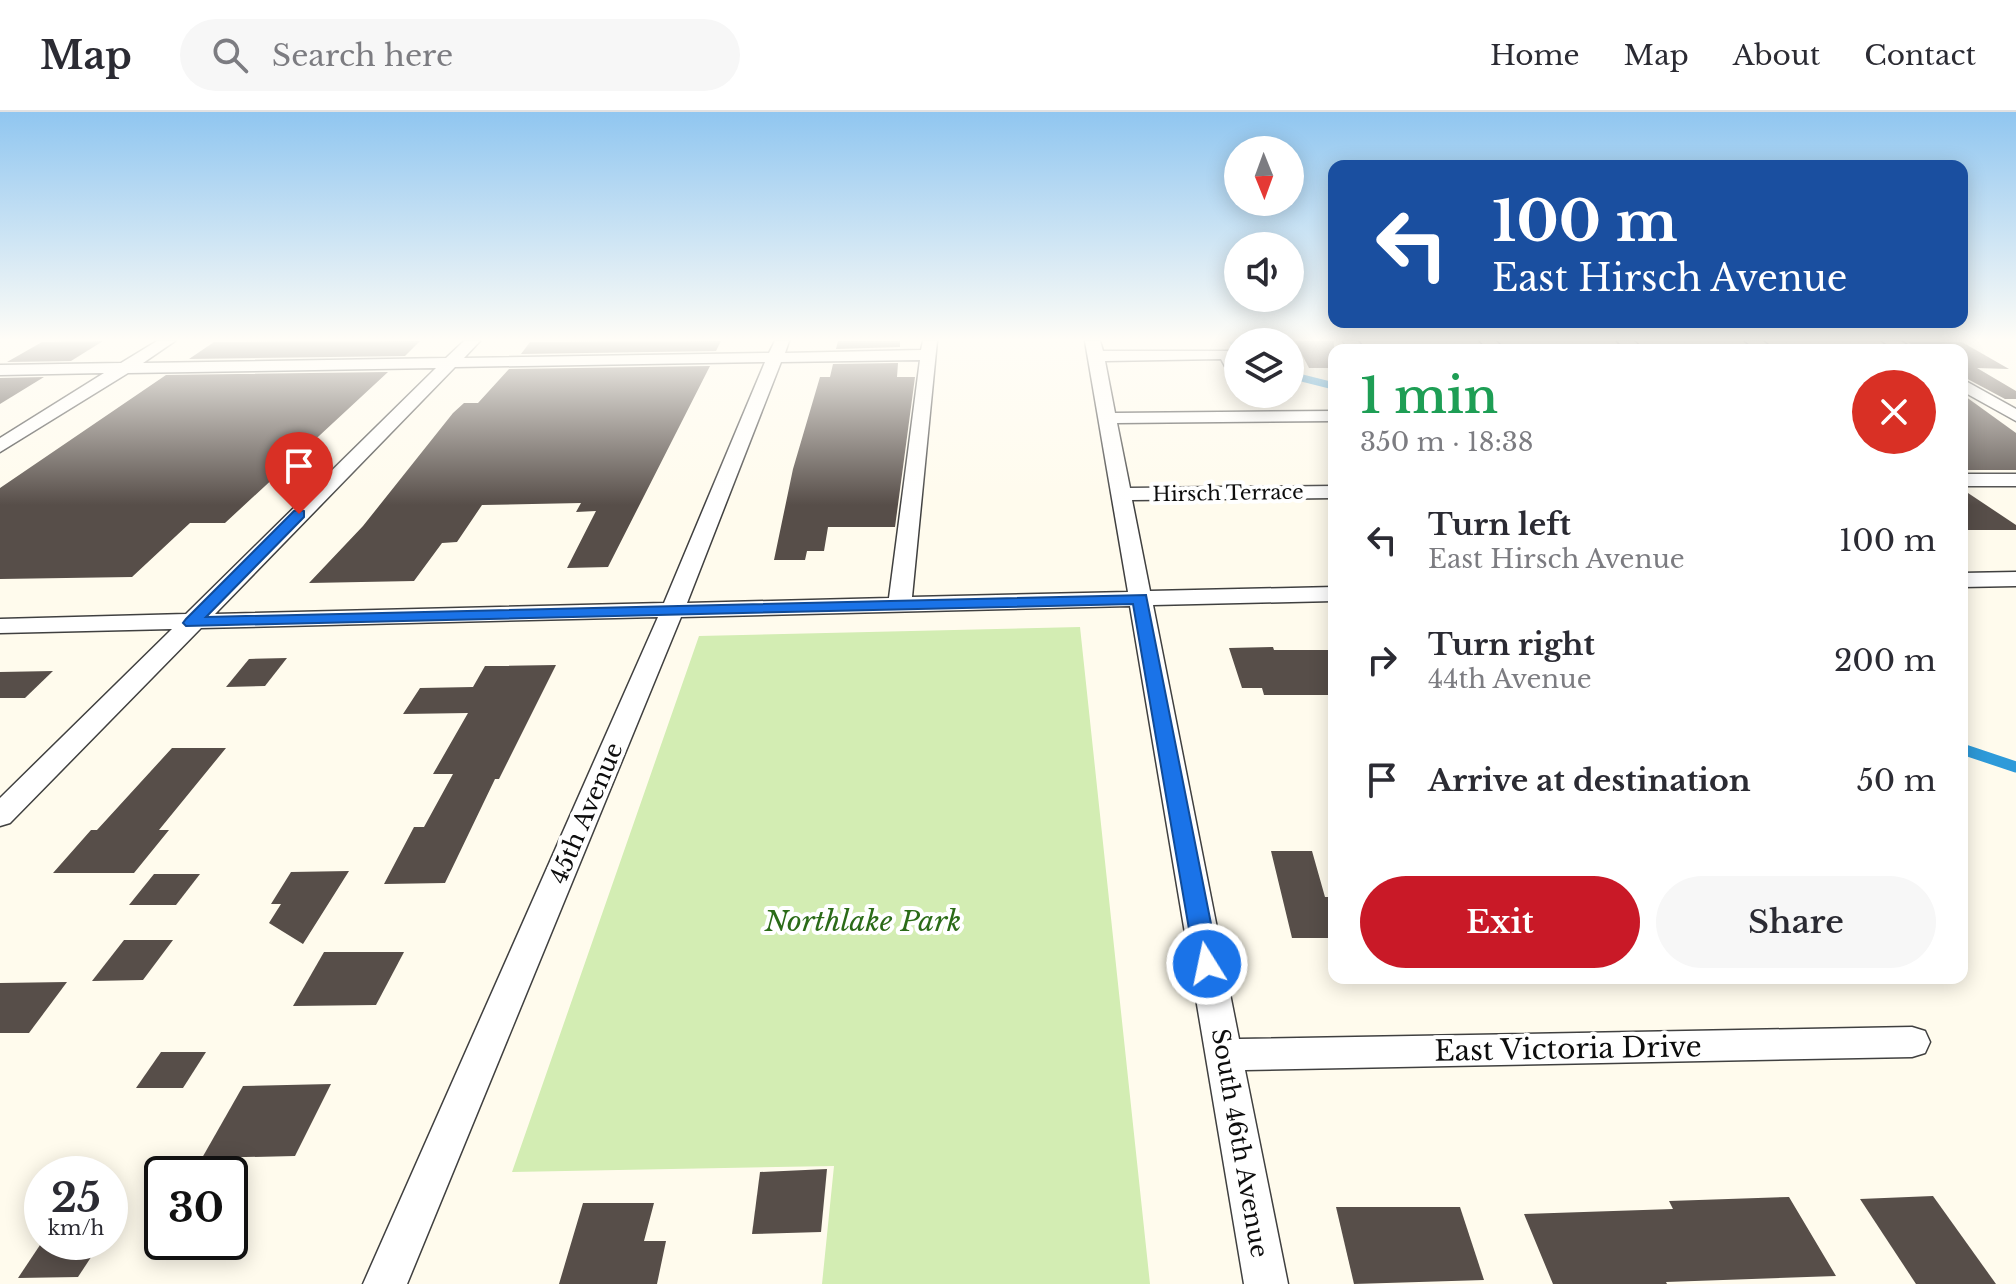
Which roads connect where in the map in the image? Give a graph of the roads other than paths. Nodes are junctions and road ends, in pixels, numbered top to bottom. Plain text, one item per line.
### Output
1 (80, 396) edge
2 (417, 396) edge
3 (760, 396) edge
4 (924, 396) edge
5 (1103, 396) edge
6 (1982, 396) edge
7 (1254, 408) edge
8 (1328, 416) edge
9 (2016, 416) edge
10 (1259, 417) junction
11 (1107, 418) junction
12 (0, 446) edge
13 (1968, 480) edge
14 (2016, 480) edge
15 (1328, 492) edge
16 (1121, 494) junction
17 (2016, 579) edge
18 (1968, 580) edge
19 (1328, 594) edge
20 (1140, 599) junction
21 (900, 605) junction
22 (672, 611) junction
23 (191, 623) junction
24 (0, 626) edge
25 (0, 816) edge
26 (1912, 1042) dead end
27 (1224, 1055) junction
28 (385, 1284) edge
29 (1266, 1284) edge

1 - 12 street
2 - 23 street
3 - 22 street, 45th Avenue
4 - 21 street
5 - 11 street, South 46th Avenue
6 - 9 street
7 - 10 street
8 - 10 street
10 - 11 street
11 - 16 street, South 46th Avenue
13 - 14 street
15 - 16 street, Hirsch Terrace
16 - 20 street, South 46th Avenue
17 - 18 street
19 - 20 street
20 - 21 street
20 - 27 street, South 46th Avenue
21 - 22 street
22 - 23 street
22 - 28 street, 45th Avenue
23 - 24 street
23 - 25 street
26 - 27 street, East Victoria Drive
27 - 29 street, South 46th Avenue

